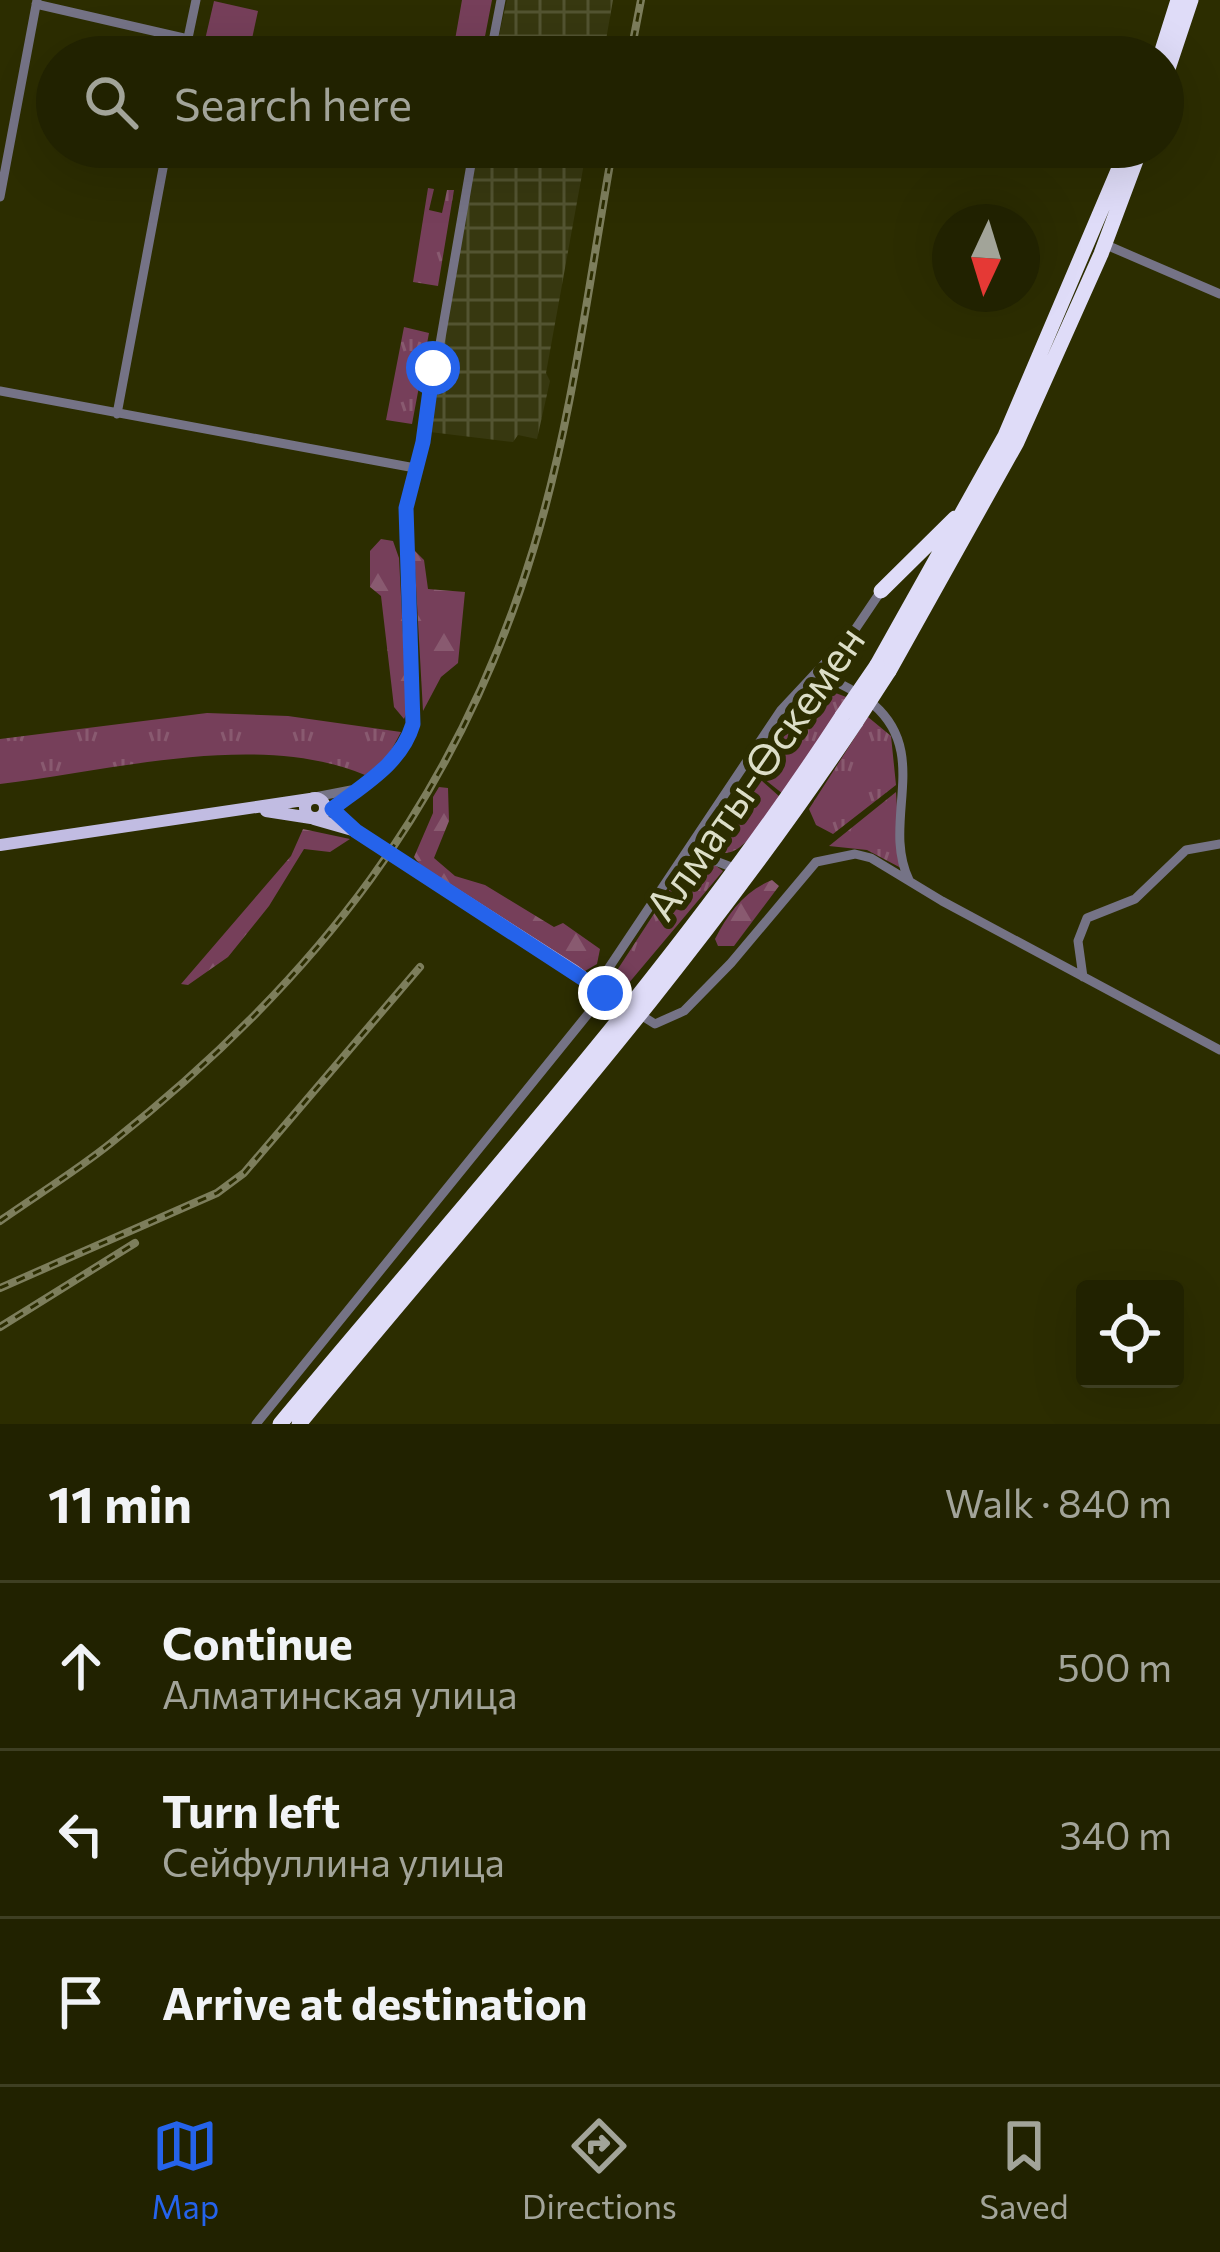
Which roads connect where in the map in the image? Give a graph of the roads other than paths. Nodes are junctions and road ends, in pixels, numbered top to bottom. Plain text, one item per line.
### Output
1 (196, 0) edge
2 (501, 0) edge
3 (1178, 0) edge
4 (1191, 0) edge
5 (36, 2) edge
6 (176, 36) edge
7 (189, 36) edge
8 (494, 36) edge
9 (1167, 36) edge
10 (1179, 36) edge
11 (163, 168) edge
12 (470, 168) edge
13 (1119, 168) edge
14 (1134, 168) edge
15 (0, 197) edge
16 (1104, 244) junction
17 (1220, 294) edge
18 (0, 391) edge
19 (117, 414) junction
20 (415, 468) junction
21 (966, 508) junction
22 (881, 591) joint
23 (883, 668) junction
24 (813, 676) junction
25 (850, 689) dead end
26 (874, 705) dead end
27 (849, 719) junction
28 (362, 786) junction
29 (318, 809) junction
30 (356, 831) junction
31 (1220, 844) edge
32 (0, 845) edge
33 (689, 851) junction
34 (734, 868) junction
35 (909, 880) junction
36 (1083, 977) junction
37 (601, 990) junction
38 (632, 1011) junction
39 (1220, 1050) edge
40 (256, 1424) edge
41 (280, 1424) edge
42 (299, 1424) edge

1 - 7 street
2 - 8 street
3 - 9 highway
4 - 10 highway
5 - 6 street
5 - 15 street
11 - 19 street
12 - 20 street
13 - 21 highway, Алматы-Өскемен
14 - 16 highway, Алматы-Өскемен
16 - 17 street
16 - 23 highway, Алматы-Өскемен
18 - 19 street
19 - 20 street
20 - 28 street
21 - 22 highway
21 - 23 highway, Алматы-Өскемен
22 - 24 street
23 - 27 highway, Алматы-Өскемен, bridge
24 - 25 street
24 - 33 street
26 - 35 street
27 - 34 highway, Алматы-Өскемен
27 - 38 highway, Алматы-Өскемен
28 - 29 street
28 - 29 street
29 - 30 main road
29 - 30 main road
29 - 32 main road
30 - 37 main road
31 - 36 street
33 - 34 street
33 - 37 street
34 - 38 highway, Алматы-Өскемен
35 - 36 street
35 - 38 street
36 - 39 street
37 - 38 main road
37 - 40 street
38 - 41 highway, Алматы-Өскемен
38 - 42 highway, Алматы-Өскемен

